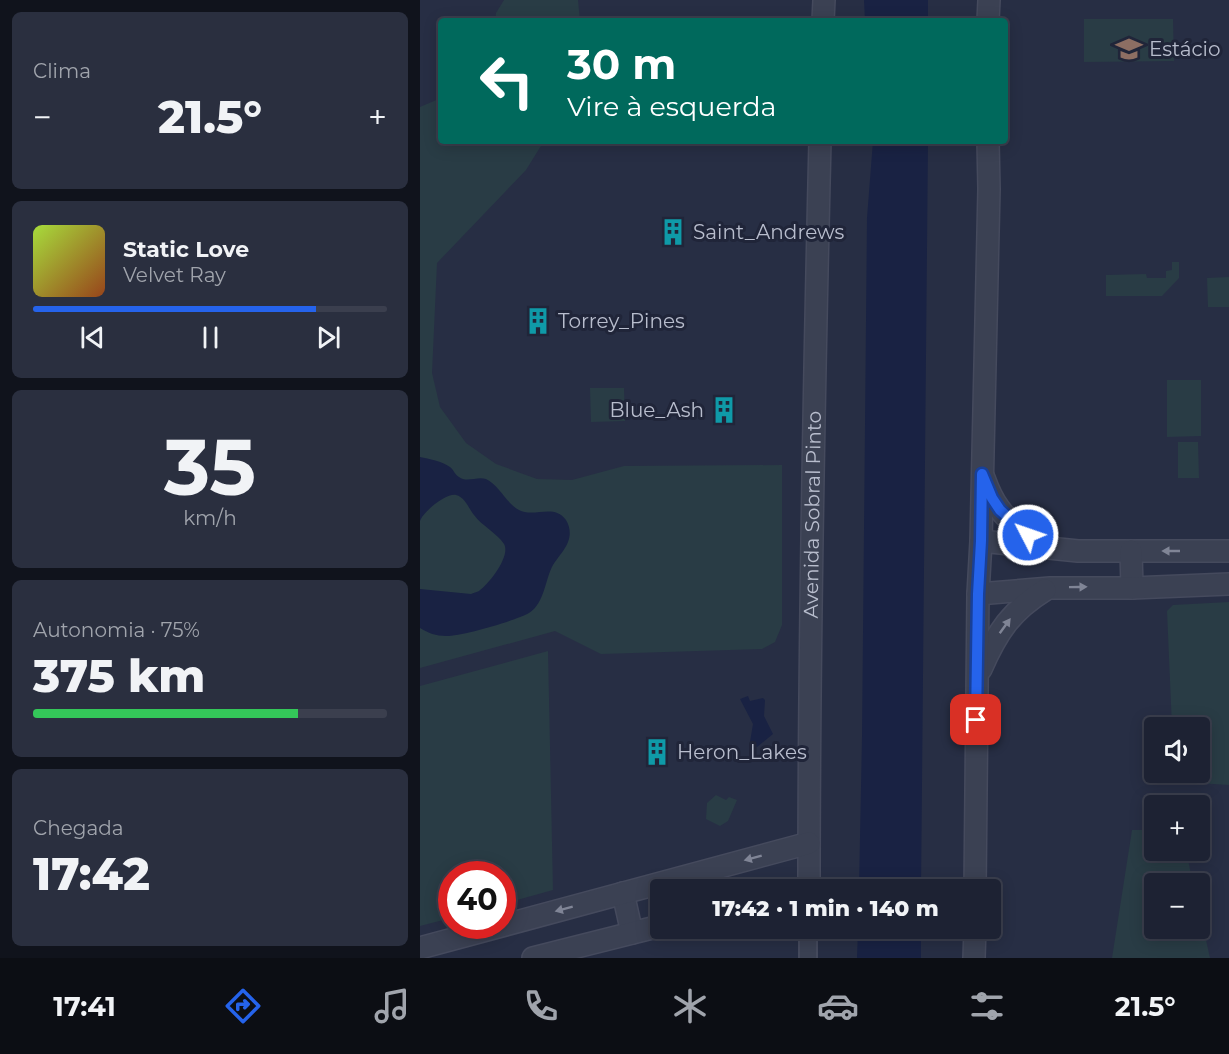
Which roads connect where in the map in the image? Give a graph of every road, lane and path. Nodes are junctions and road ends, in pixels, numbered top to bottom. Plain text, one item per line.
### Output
1 (824, 0) edge
2 (989, 0) edge
3 (823, 18) edge
4 (988, 18) edge
5 (820, 144) edge
6 (988, 144) edge
7 (982, 474) junction
8 (981, 541) junction
9 (1052, 549) junction
10 (1131, 551) junction
11 (1229, 551) edge
12 (1229, 584) edge
13 (1050, 588) junction
14 (1132, 588) junction
15 (978, 594) junction
16 (977, 677) junction
17 (809, 843) junction
18 (807, 879) edge
19 (975, 879) edge
20 (623, 893) junction
21 (650, 928) edge
22 (632, 933) junction
23 (808, 939) edge
24 (975, 939) edge
25 (420, 948) edge
26 (534, 958) edge
27 (808, 958) edge
28 (974, 958) edge

1 - 3 street
2 - 4 street
5 - 17 street, Avenida Sobral Pinto
6 - 7 street
7 - 8 street
7 - 9 street
8 - 9 street
8 - 15 street
9 - 10 street
11 -> 10 street
10 - 14 street
12 - 14 street
13 -> 14 street
13 - 15 street
16 -> 13 street
15 - 16 street
16 - 19 street
17 - 18 street, Avenida Sobral Pinto
17 -> 20 street
20 - 22 street
20 -> 25 street
21 - 22 street
22 - 26 street
23 - 27 street
24 - 28 street

